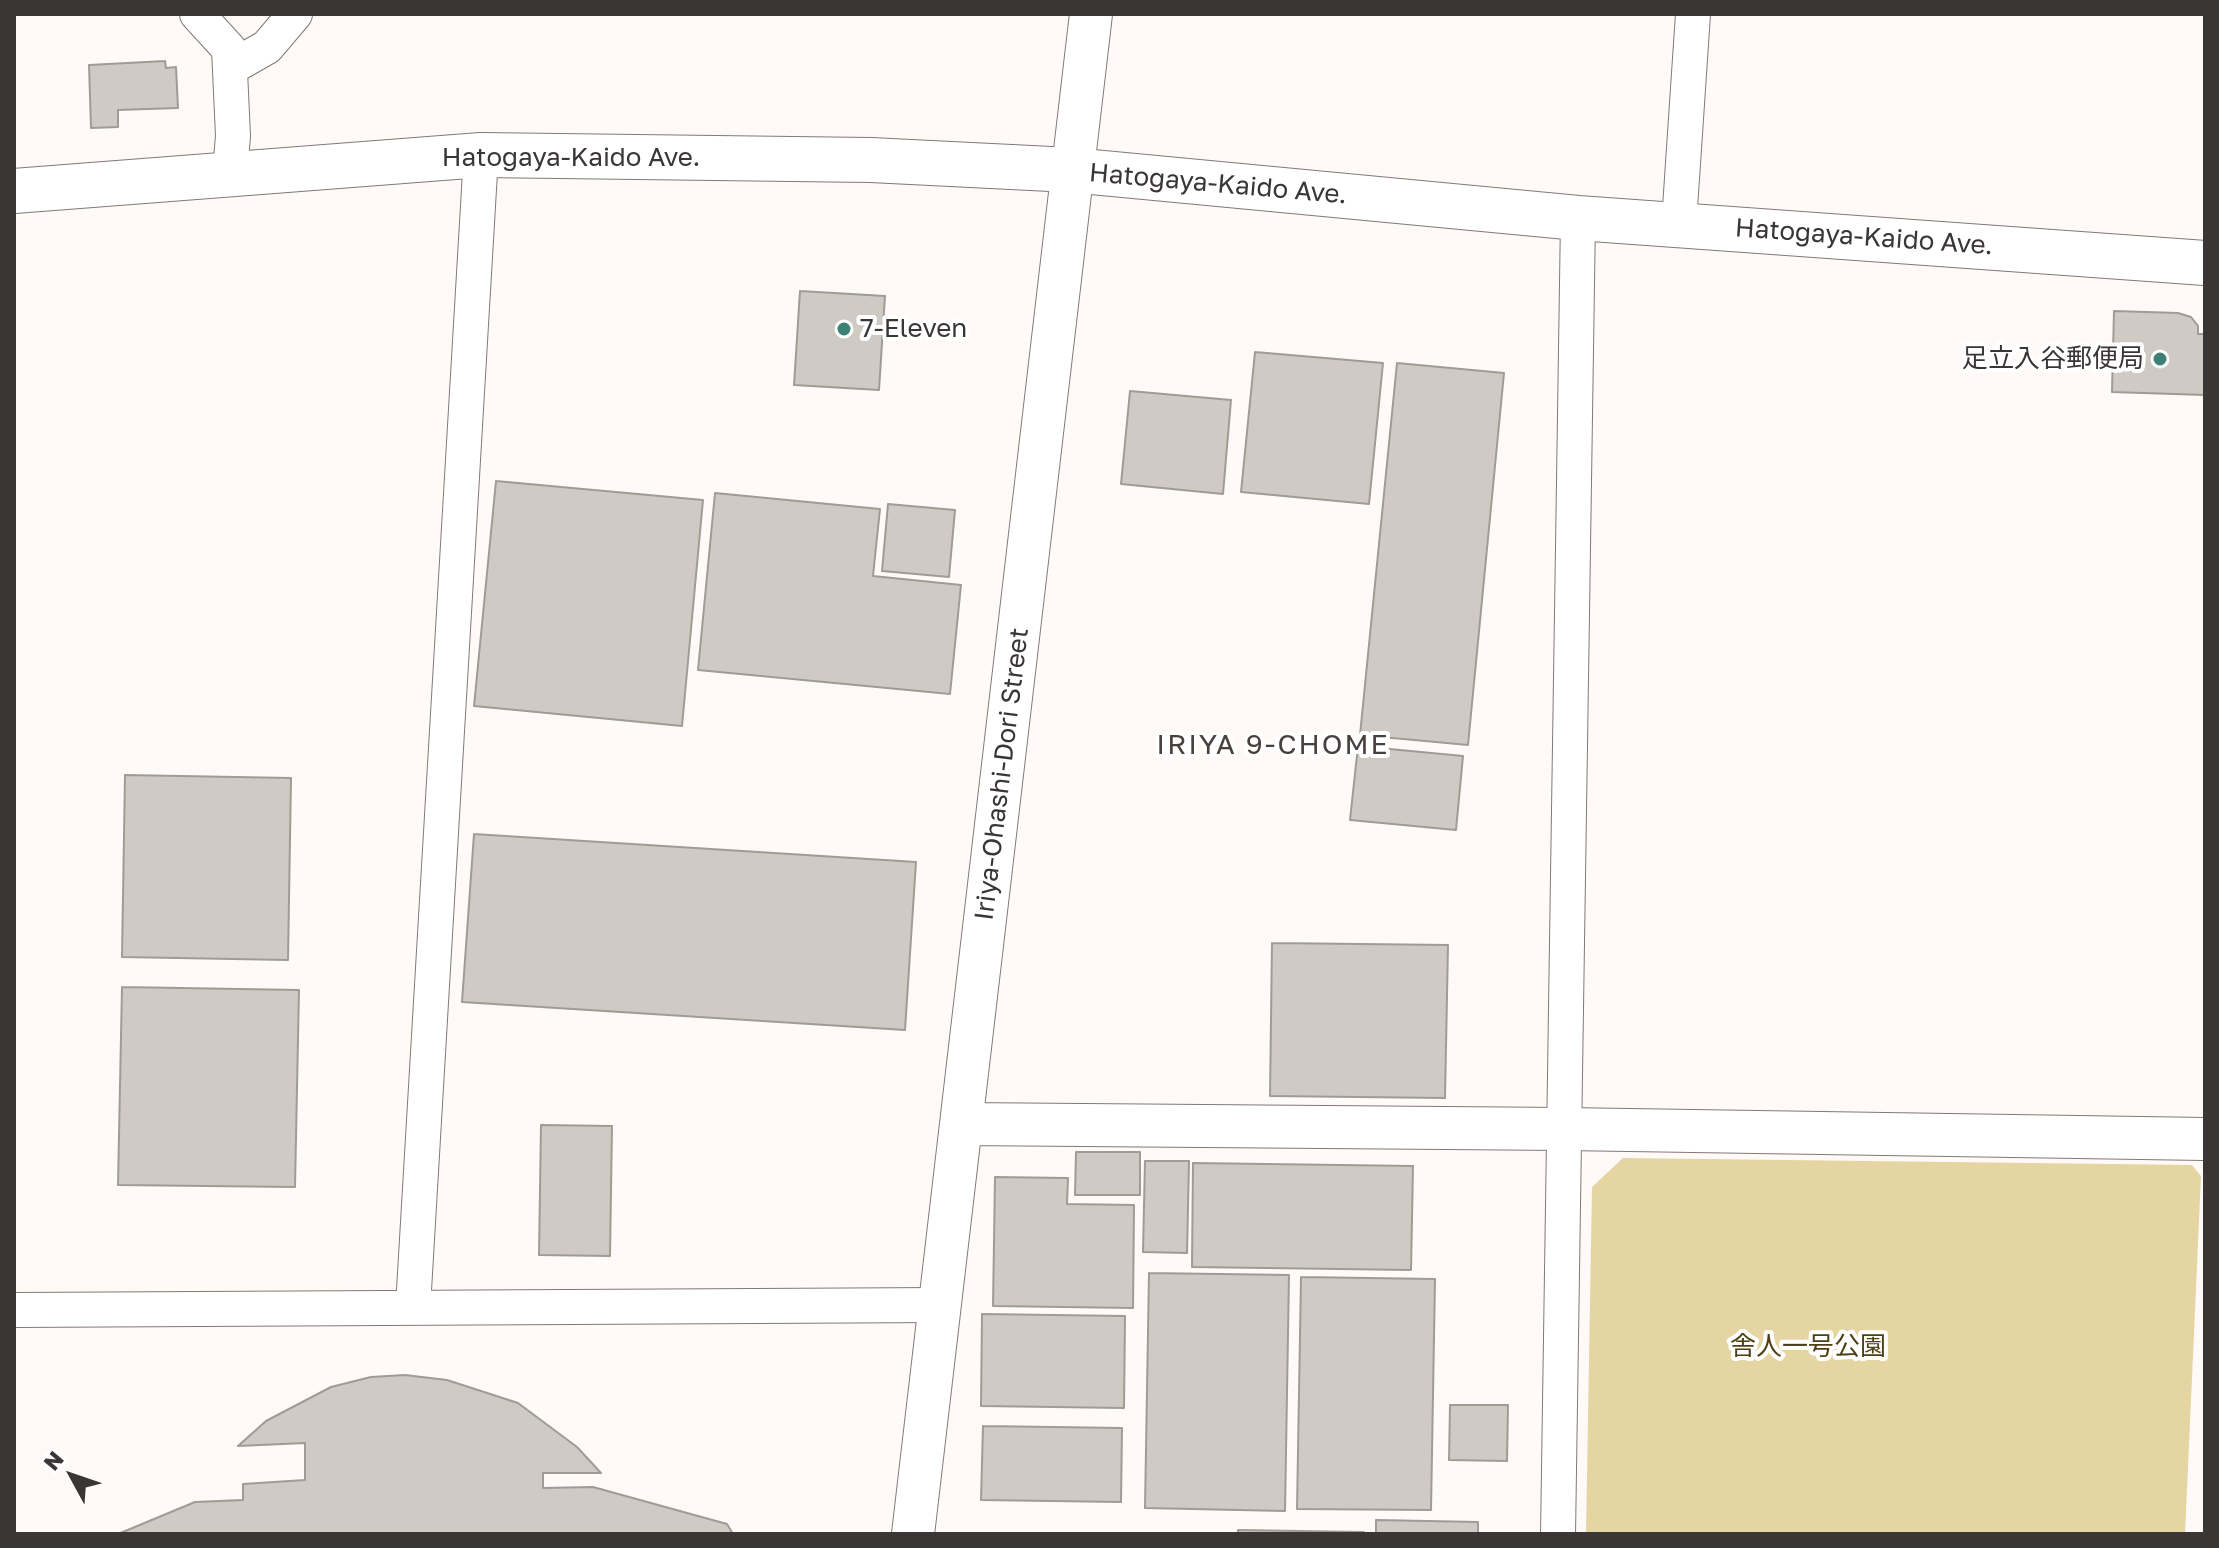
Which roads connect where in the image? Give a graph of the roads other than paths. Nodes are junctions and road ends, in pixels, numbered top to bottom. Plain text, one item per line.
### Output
1 (197, 14) edge
2 (295, 14) edge
3 (1091, 14) edge
4 (1693, 14) edge
5 (232, 67) junction
6 (481, 155) junction
7 (1071, 170) junction
8 (230, 172) junction
9 (14, 191) edge
10 (1578, 218) junction
11 (1679, 223) junction
12 (2205, 263) edge
13 (962, 1124) junction
14 (1565, 1129) junction
15 (2205, 1139) edge
16 (941, 1305) junction
17 (413, 1307) junction
18 (14, 1310) edge
19 (913, 1534) edge
20 (1558, 1534) edge

1 - 5 street
2 - 5 street
3 - 7 street, Iriya-Ohashi-Dori Street
4 - 11 street
5 - 8 street
6 - 7 main road, Hatogaya-Kaido Ave.
6 - 8 main road, Hatogaya-Kaido Ave.
6 - 17 street
7 - 10 main road, Hatogaya-Kaido Ave.
7 - 13 street, Iriya-Ohashi-Dori Street
8 - 9 main road, Hatogaya-Kaido Ave.
10 - 11 main road, Hatogaya-Kaido Ave.
10 - 14 street
11 - 12 main road, Hatogaya-Kaido Ave.
13 - 14 street
13 - 16 street, Iriya-Ohashi-Dori Street
14 - 15 street
14 - 20 street
16 - 17 street
16 - 19 street, Iriya-Ohashi-Dori Street
17 - 18 street

